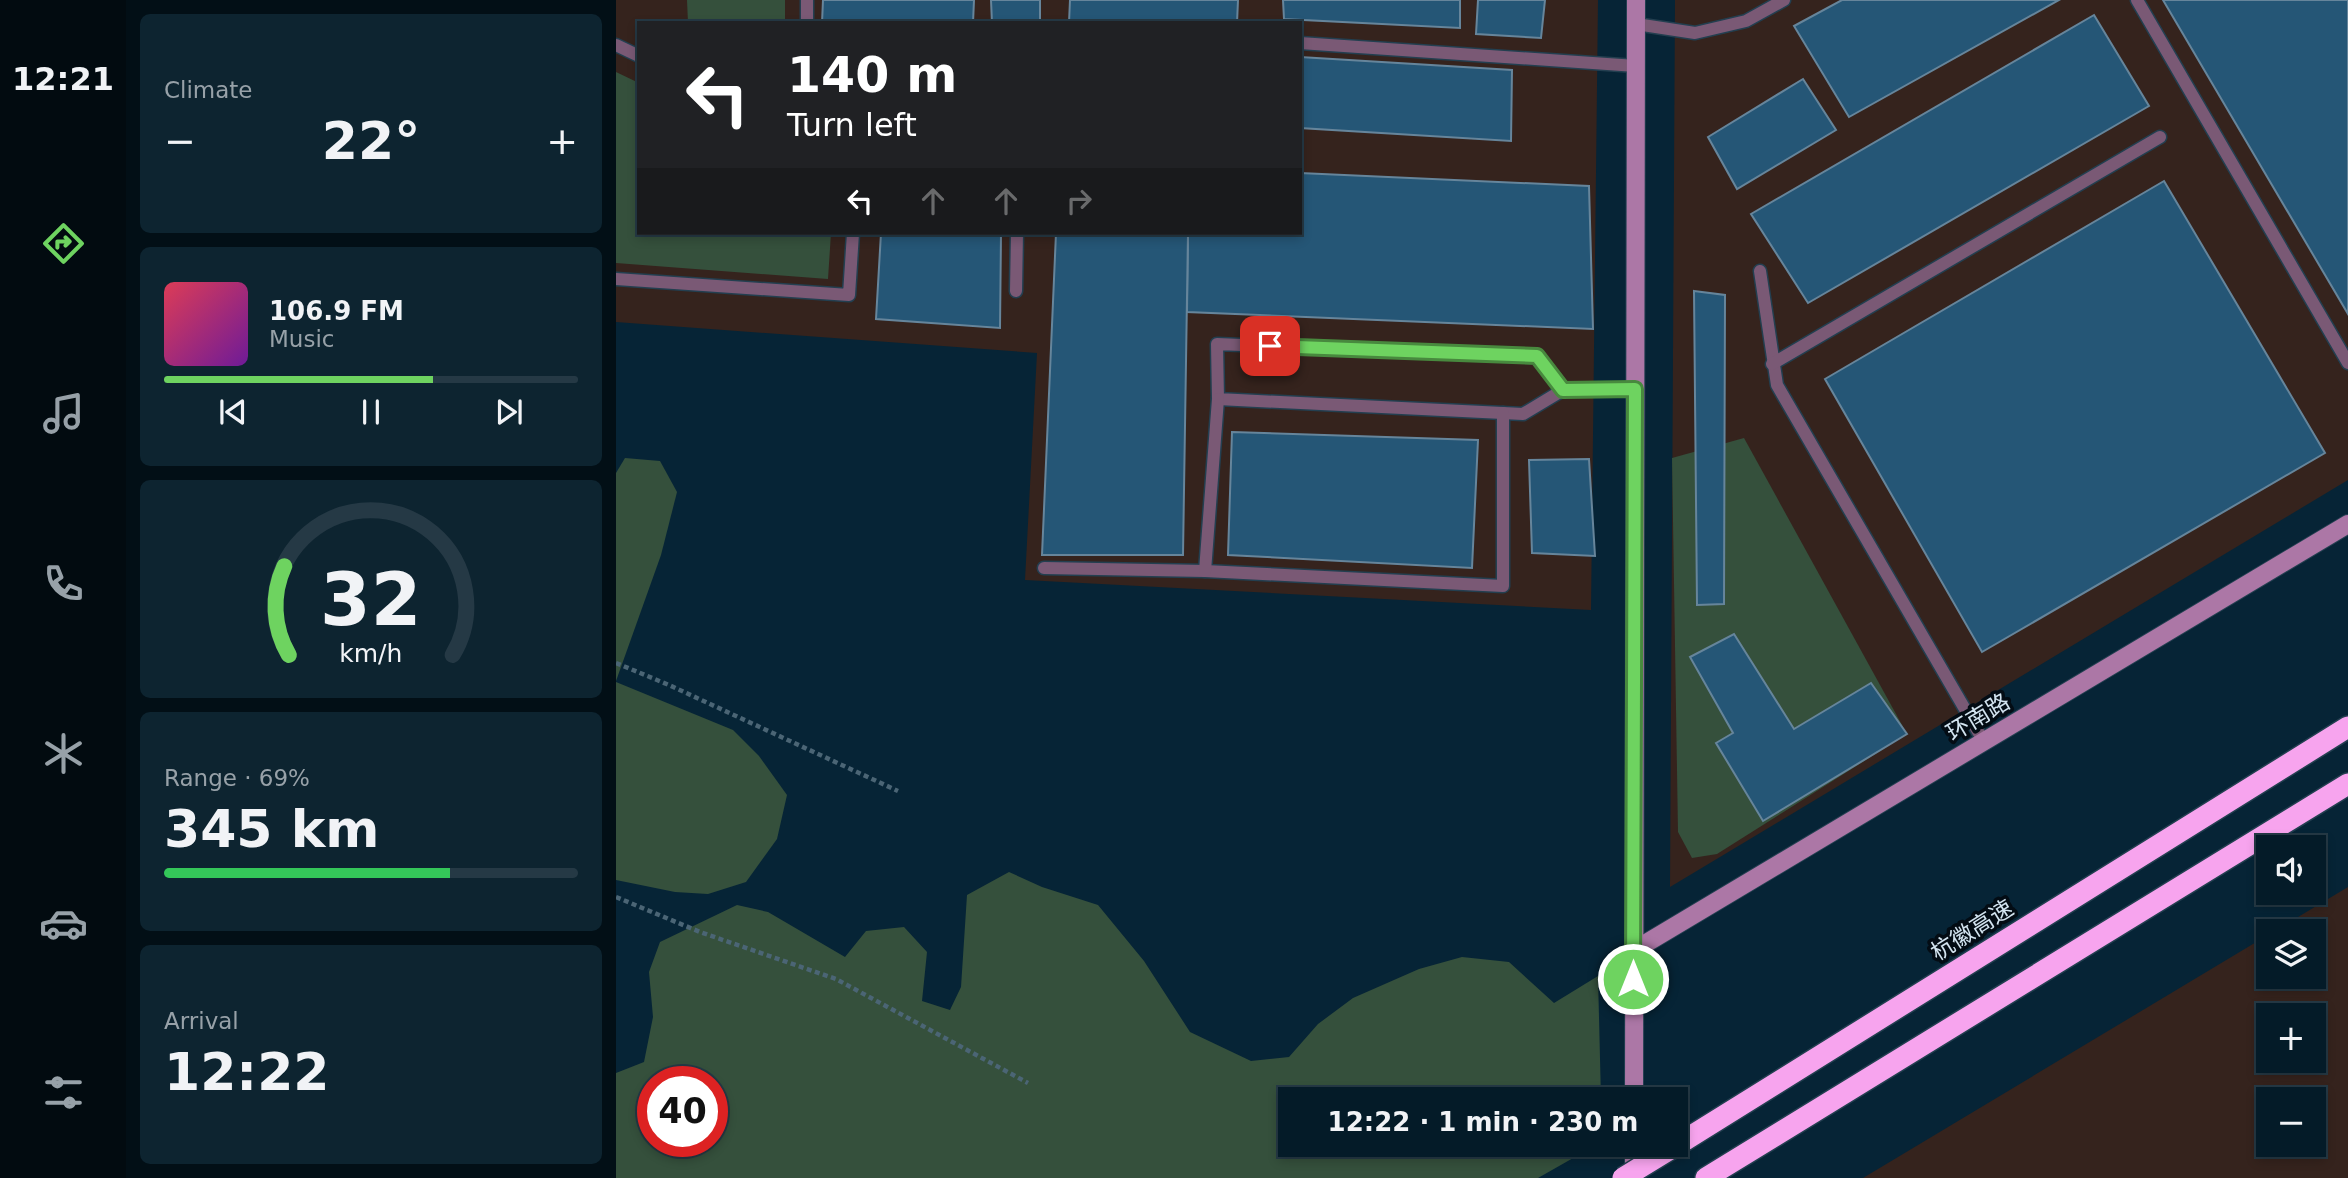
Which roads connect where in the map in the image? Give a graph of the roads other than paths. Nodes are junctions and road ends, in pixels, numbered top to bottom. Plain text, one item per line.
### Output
1 (807, 0) edge
2 (1636, 0) edge
3 (1784, 0) edge
4 (2137, 0) edge
5 (807, 21) edge
6 (1636, 24) junction
7 (1302, 43) edge
8 (616, 45) edge
9 (637, 55) edge
10 (1636, 66) junction
11 (2160, 137) dead end
12 (853, 235) edge
13 (1017, 235) edge
14 (1760, 271) dead end
15 (616, 279) edge
16 (1016, 291) dead end
17 (2348, 363) edge
18 (1772, 364) junction
19 (1635, 389) junction
20 (1563, 390) junction
21 (1218, 399) junction
22 (1503, 413) junction
23 (2348, 524) edge
24 (1044, 568) dead end
25 (1205, 571) junction
26 (2348, 727) edge
27 (1984, 742) junction
28 (2348, 784) edge
29 (1633, 951) junction
30 (1634, 1087) edge
31 (1634, 1157) edge
32 (1623, 1178) edge
33 (1634, 1178) edge
34 (1706, 1178) edge

1 - 5 lane
2 - 6 street
3 - 6 lane
4 - 17 lane
6 - 10 street
7 - 10 lane
8 - 9 lane
10 - 19 street
11 - 18 lane
12 - 15 lane
13 - 16 lane
14 - 18 lane
18 - 27 lane
19 - 20 lane
19 - 29 street
20 - 21 lane
20 - 22 lane
21 - 22 lane
21 - 25 lane
22 - 25 lane
23 - 27 street, 环南路
24 - 25 lane
26 - 32 highway, 杭徽高速, bridge
27 - 29 street, 环南路
28 - 34 highway
29 - 30 street
31 - 33 street

